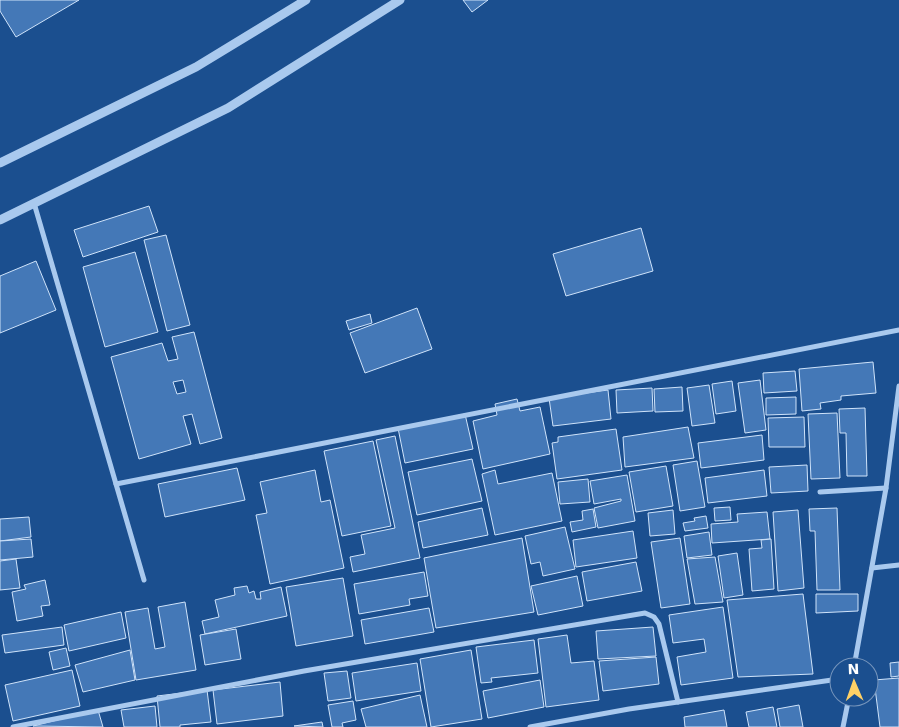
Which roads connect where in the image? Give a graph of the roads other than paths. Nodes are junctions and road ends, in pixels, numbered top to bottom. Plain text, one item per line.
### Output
1 (306, 0) edge
2 (400, 0) edge
3 (0, 163) edge
4 (34, 203) junction
5 (0, 220) edge
6 (899, 330) edge
7 (899, 386) edge
8 (116, 484) junction
9 (886, 488) junction
10 (820, 492) dead end
11 (899, 565) edge
12 (872, 568) junction
13 (144, 580) dead end
14 (856, 657) edge
15 (829, 680) edge
16 (678, 702) junction
17 (847, 707) edge
18 (13, 727) edge
19 (530, 727) edge
20 (843, 727) edge

1 - 3 street
2 - 4 street
4 - 5 street
4 - 8 street
6 - 8 street
7 - 9 street
8 - 13 street
9 - 10 street
9 - 12 street
11 - 12 street
12 - 14 street
15 - 16 street
16 - 18 street
16 - 19 street
17 - 20 street

